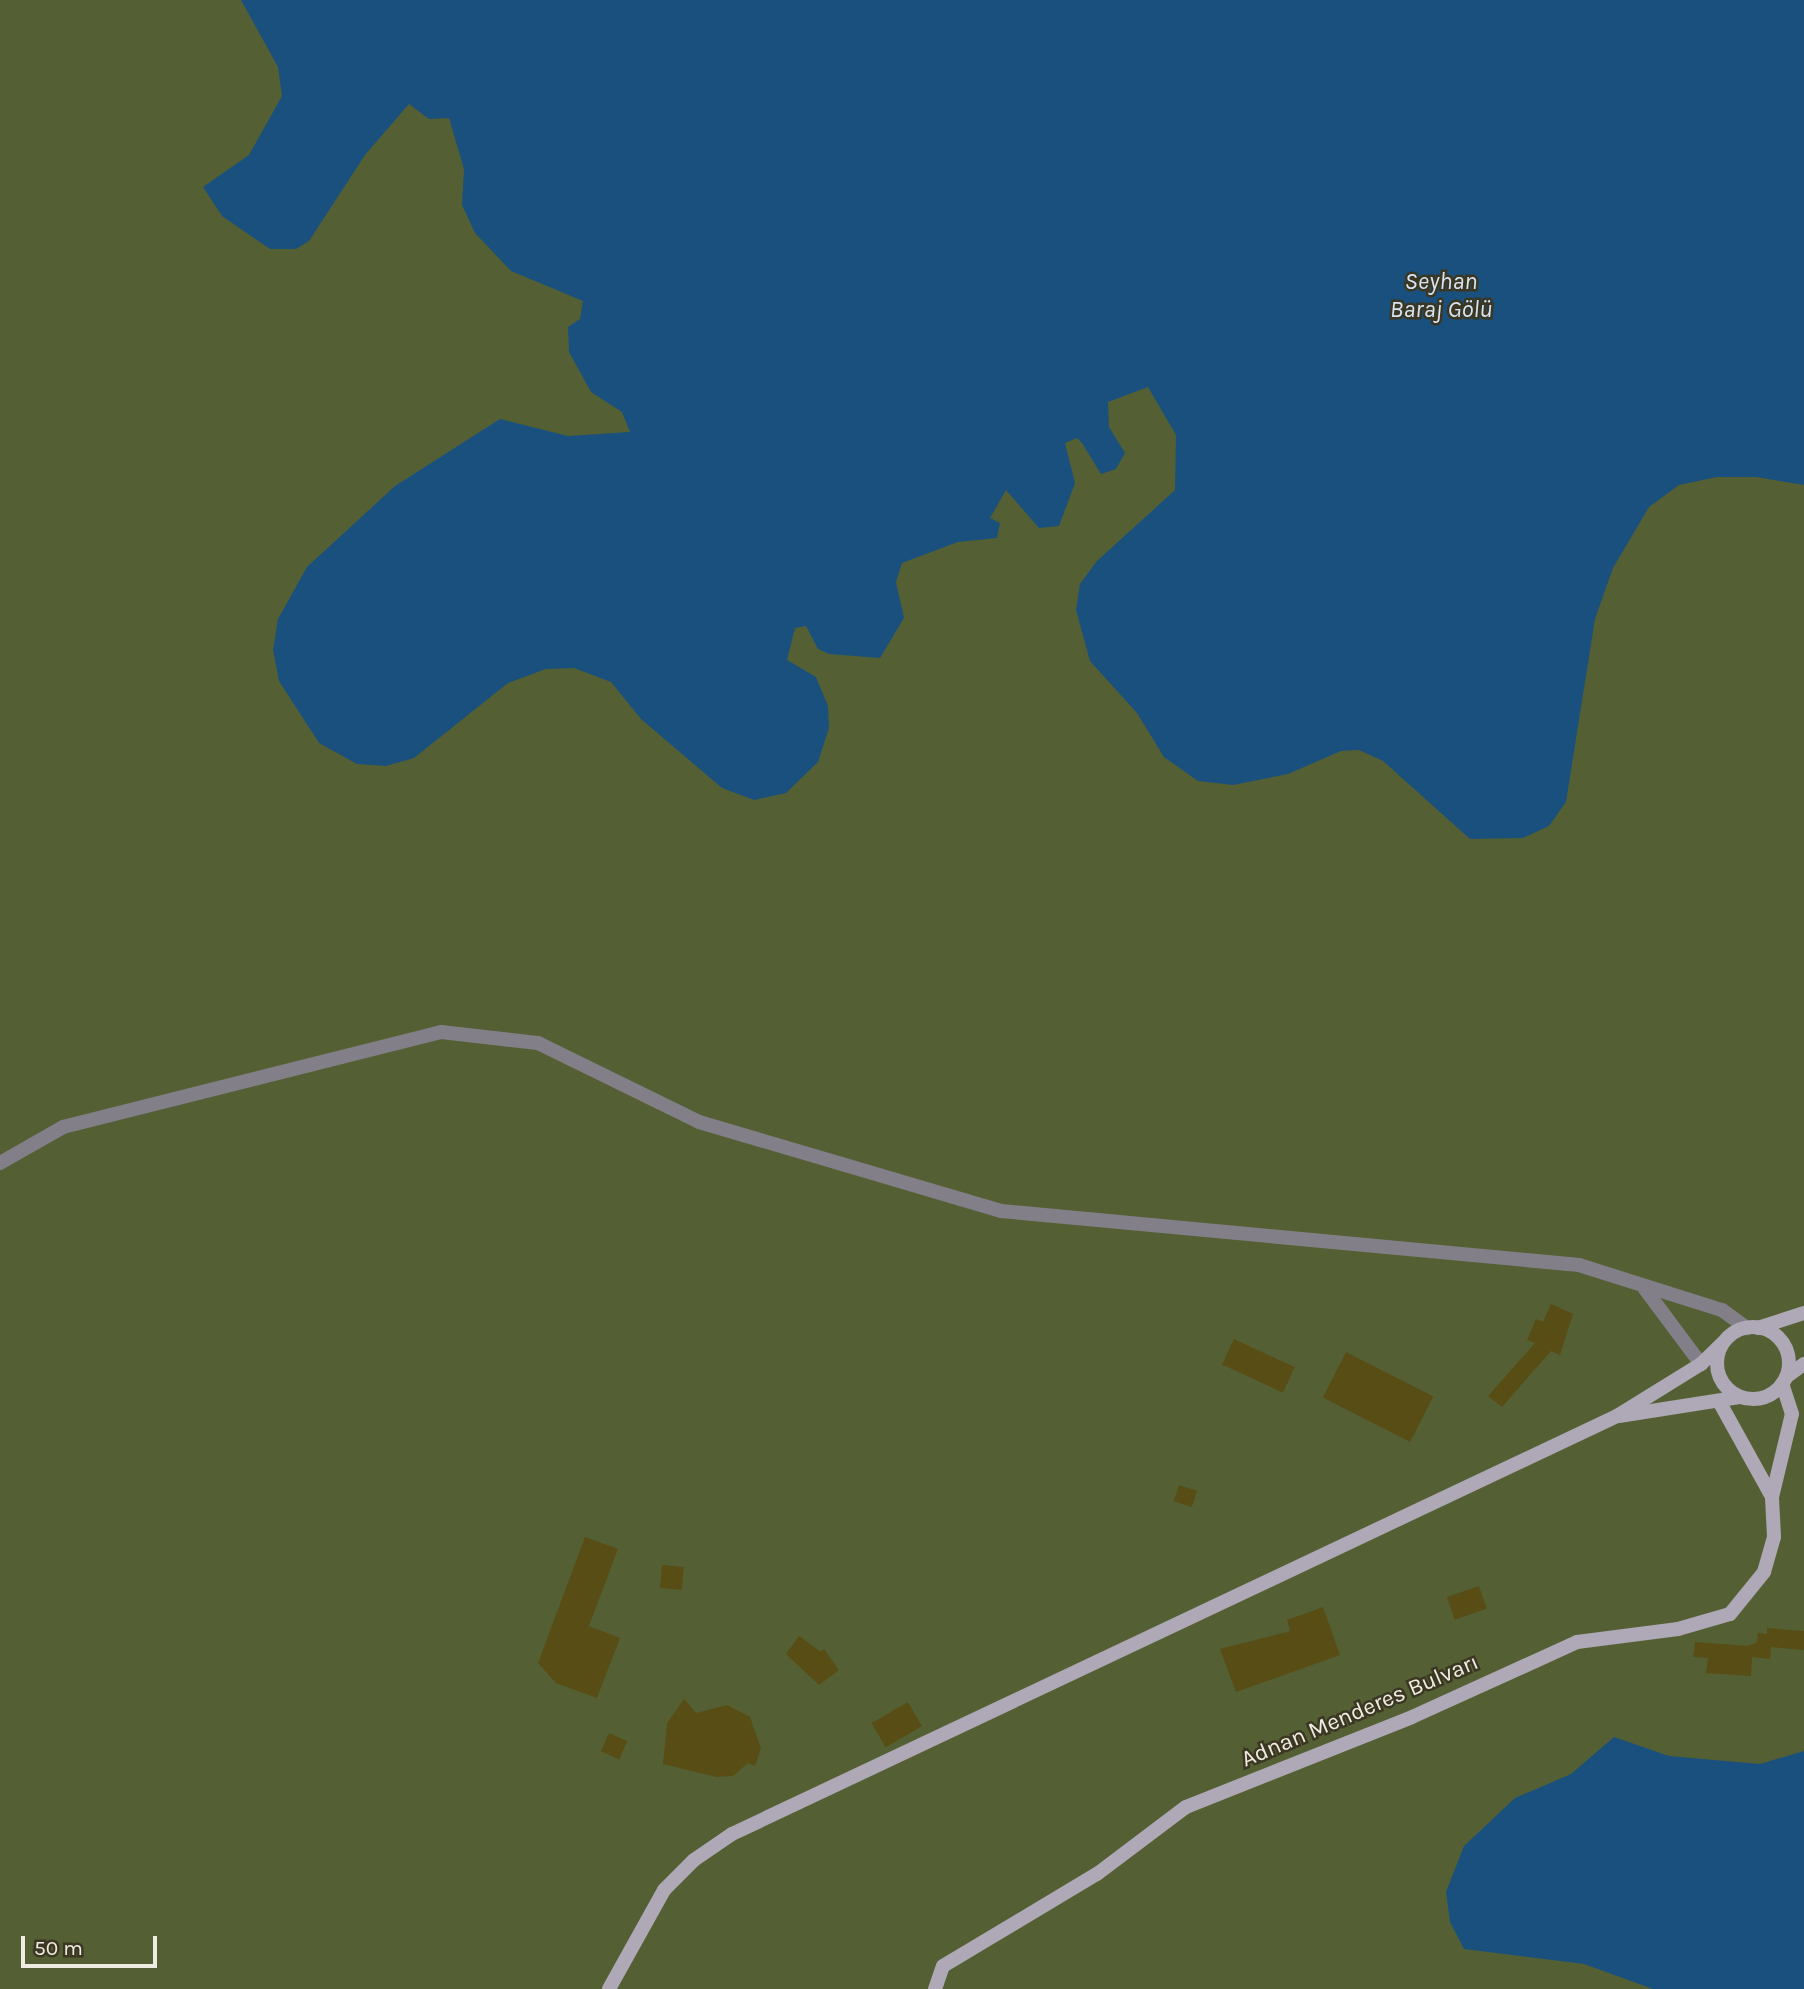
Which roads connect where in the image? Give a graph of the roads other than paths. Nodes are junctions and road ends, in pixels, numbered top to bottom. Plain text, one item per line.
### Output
1 (0, 1163) edge
2 (1645, 1289) junction
3 (1804, 1313) edge
4 (1753, 1328) junction
5 (1723, 1343) junction
6 (1701, 1364) junction
7 (1804, 1364) edge
8 (1784, 1381) junction
9 (1740, 1397) junction
10 (1720, 1403) junction
11 (1617, 1416) junction
12 (1772, 1497) junction
13 (612, 1985) edge
14 (935, 1989) edge

1 - 2 street
2 - 4 street
2 - 6 street
3 - 4 main road
4 - 5 main road
4 - 8 main road
5 - 6 main road
5 - 9 main road
6 - 11 main road
7 - 8 main road
8 - 9 main road
8 - 12 main road
9 - 10 main road
10 - 11 main road
10 - 12 main road
11 - 13 main road
12 - 14 main road, Adnan Menderes Bulvarı

